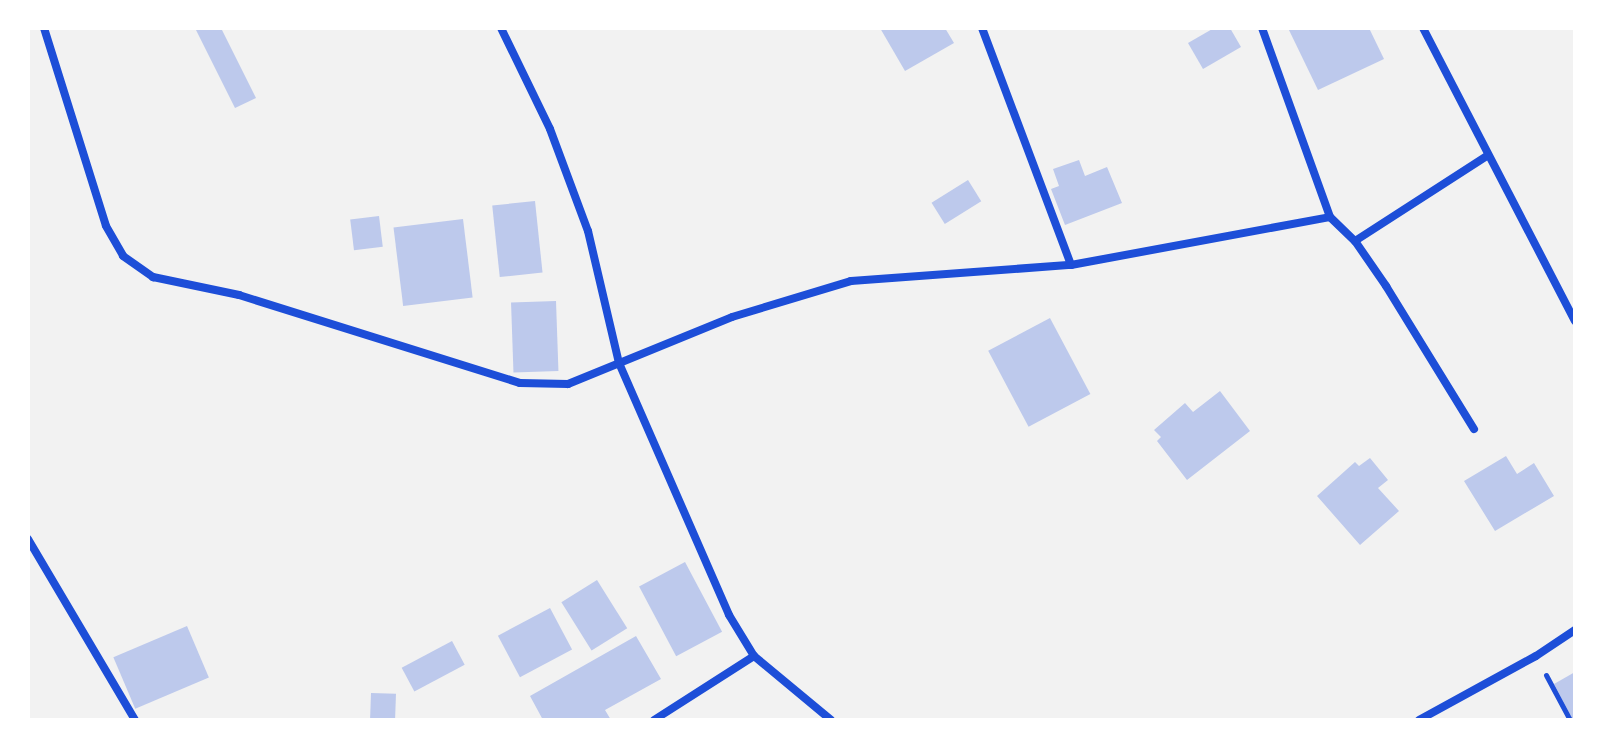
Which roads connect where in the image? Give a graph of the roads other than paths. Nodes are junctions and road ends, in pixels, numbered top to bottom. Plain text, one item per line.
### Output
1 (44, 28) edge
2 (501, 28) edge
3 (982, 28) edge
4 (1262, 28) edge
5 (1423, 28) edge
6 (1487, 156) junction
7 (1330, 217) junction
8 (1355, 241) junction
9 (1071, 265) junction
10 (1575, 321) edge
11 (619, 363) junction
12 (1474, 429) dead end
13 (28, 539) edge
14 (1575, 630) edge
15 (754, 656) junction
16 (135, 720) edge
17 (654, 720) edge
18 (831, 720) edge
19 (1419, 720) edge

1 - 11 street
2 - 11 street
3 - 9 street
4 - 7 street
5 - 6 street
6 - 8 street
6 - 10 street
7 - 8 street
7 - 9 street
8 - 12 street
9 - 11 street
11 - 15 street
13 - 16 street
14 - 19 street
15 - 17 street
15 - 18 street

